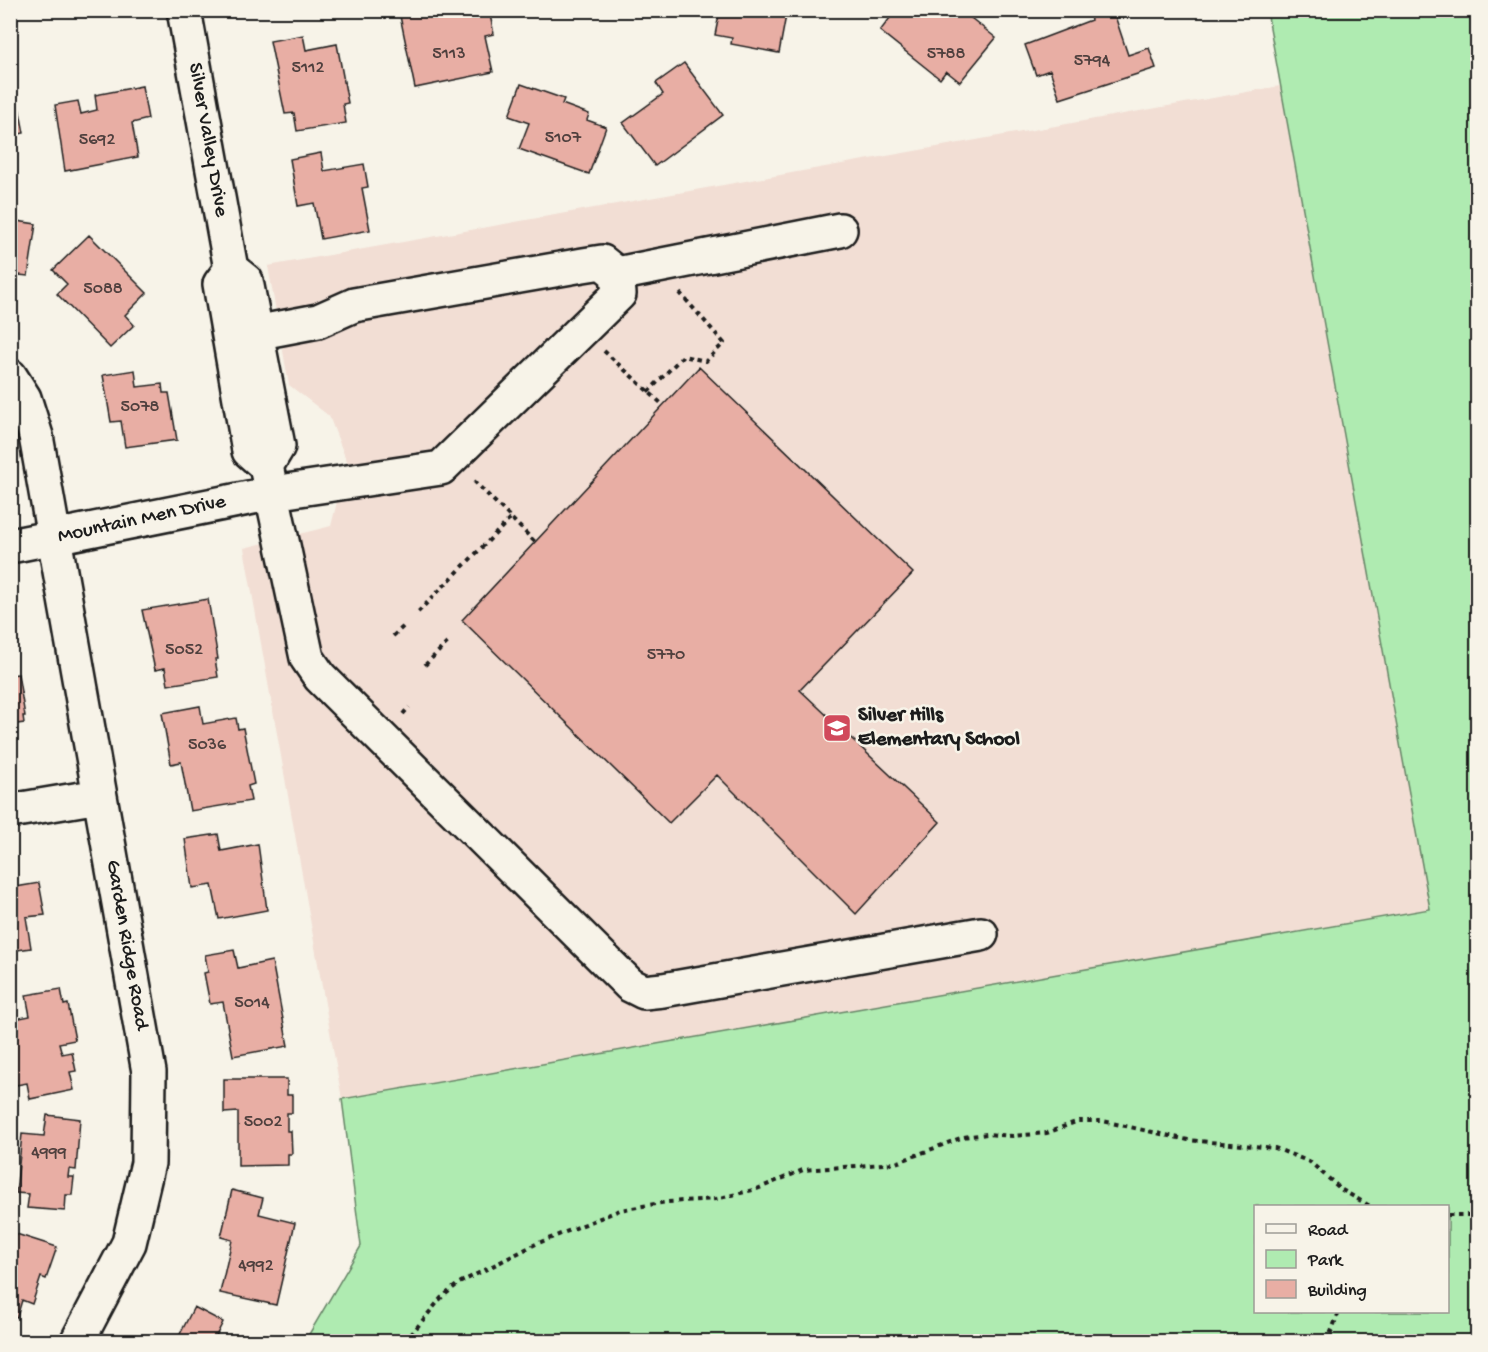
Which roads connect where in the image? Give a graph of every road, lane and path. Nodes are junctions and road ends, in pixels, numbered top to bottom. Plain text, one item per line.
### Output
1 (184, 10) edge
2 (840, 230) dead end
3 (231, 269) junction
4 (617, 274) junction
5 (677, 290) dead end
6 (255, 333) junction
7 (602, 349) dead end
8 (10, 376) edge
9 (648, 392) junction
10 (663, 405) dead end
11 (270, 480) junction
12 (474, 480) dead end
13 (511, 518) junction
14 (54, 538) junction
15 (535, 542) dead end
16 (10, 546) edge
17 (418, 612) dead end
18 (405, 625) dead end
19 (393, 636) dead end
20 (448, 642) dead end
21 (424, 665) dead end
22 (99, 795) junction
23 (10, 811) edge
24 (981, 934) dead end
25 (1368, 1205) edge
26 (1449, 1215) edge
27 (1478, 1215) edge
28 (1338, 1313) edge
29 (77, 1341) edge
30 (405, 1341) edge
31 (1327, 1341) edge

1 - 3 street, Silver Valley Drive
2 - 4 street
3 - 6 street, Silver Valley Drive
3 - 11 street, Silver Valley Drive
4 - 6 street
4 - 11 street, Mountain Men Drive
5 - 9 path
6 - 11 street, Silver Valley Drive
7 - 9 path
8 - 14 street, Garden Ridge Road
9 - 10 path
11 - 14 street, Mountain Men Drive
11 - 24 street
12 - 13 path
13 - 15 path
13 - 17 path
14 - 16 street, Mountain Men Drive
14 - 22 street, Garden Ridge Road
18 - 19 path
20 - 21 path
22 - 23 street
22 - 29 street, Garden Ridge Road
25 - 30 path
26 - 27 path
28 - 31 path

